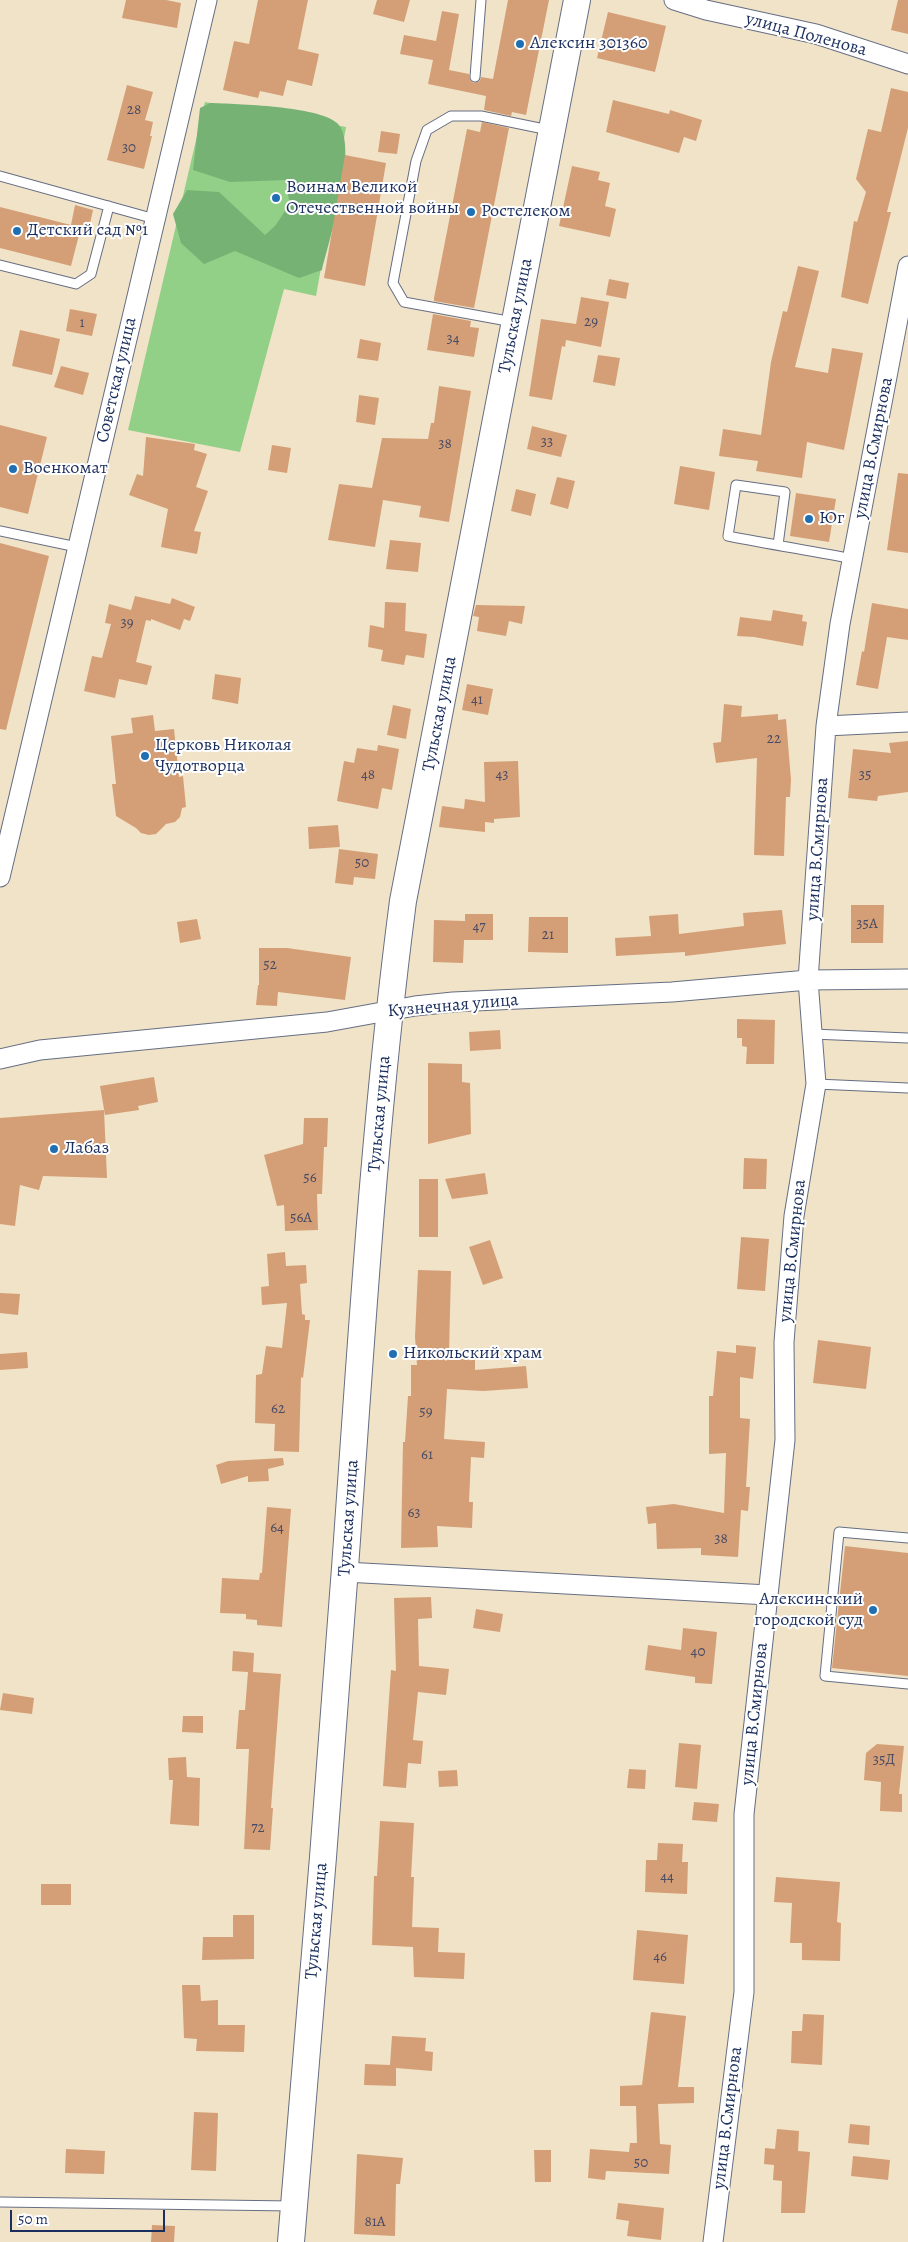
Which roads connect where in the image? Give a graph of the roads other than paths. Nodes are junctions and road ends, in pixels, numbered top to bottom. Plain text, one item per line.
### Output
1 (207, 0) edge
2 (481, 0) edge
3 (577, 0) edge
4 (674, 0) edge
5 (908, 64) edge
6 (475, 76) dead end
7 (552, 131) junction
8 (0, 176) edge
9 (109, 206) junction
10 (155, 219) junction
11 (0, 264) edge
12 (908, 266) edge
13 (515, 322) junction
14 (0, 531) edge
15 (778, 545) junction
16 (77, 547) junction
17 (853, 559) junction
18 (908, 722) edge
19 (826, 726) junction
20 (1, 870) edge
21 (908, 979) edge
22 (808, 980) junction
23 (389, 1011) junction
24 (812, 1034) junction
25 (908, 1038) edge
26 (0, 1059) edge
27 (816, 1084) junction
28 (908, 1088) edge
29 (908, 1538) edge
30 (345, 1572) junction
31 (768, 1596) junction
32 (908, 1684) edge
33 (0, 2202) edge
34 (294, 2206) junction
35 (291, 2242) edge
36 (713, 2242) edge

1 - 10 street, Советская улица
2 - 6 lane
3 - 7 main road, Тульская улица
4 - 5 street, улица Поленова
7 - 13 main road, Тульская улица
7 - 13 lane
8 - 9 lane
9 - 10 lane
9 - 11 lane
10 - 16 street, Советская улица
12 - 17 street, улица В.Смирнова
13 - 23 main road, Тульская улица
14 - 16 lane
15 - 15 lane
15 - 17 lane
16 - 20 street, Советская улица
17 - 19 street, улица В.Смирнова
18 - 19 street
19 - 22 street, улица В.Смирнова
21 - 22 street, Кузнечная улица
22 - 23 street, Кузнечная улица
22 - 24 street, улица В.Смирнова
23 - 26 street, Кузнечная улица
23 - 30 main road, Тульская улица
24 - 25 lane
24 - 27 street, улица В.Смирнова
27 - 28 lane
27 - 31 street, улица В.Смирнова
29 - 32 lane
30 - 31 street
30 - 34 main road, Тульская улица
31 - 36 street, улица В.Смирнова
33 - 34 lane
34 - 35 main road, Тульская улица

